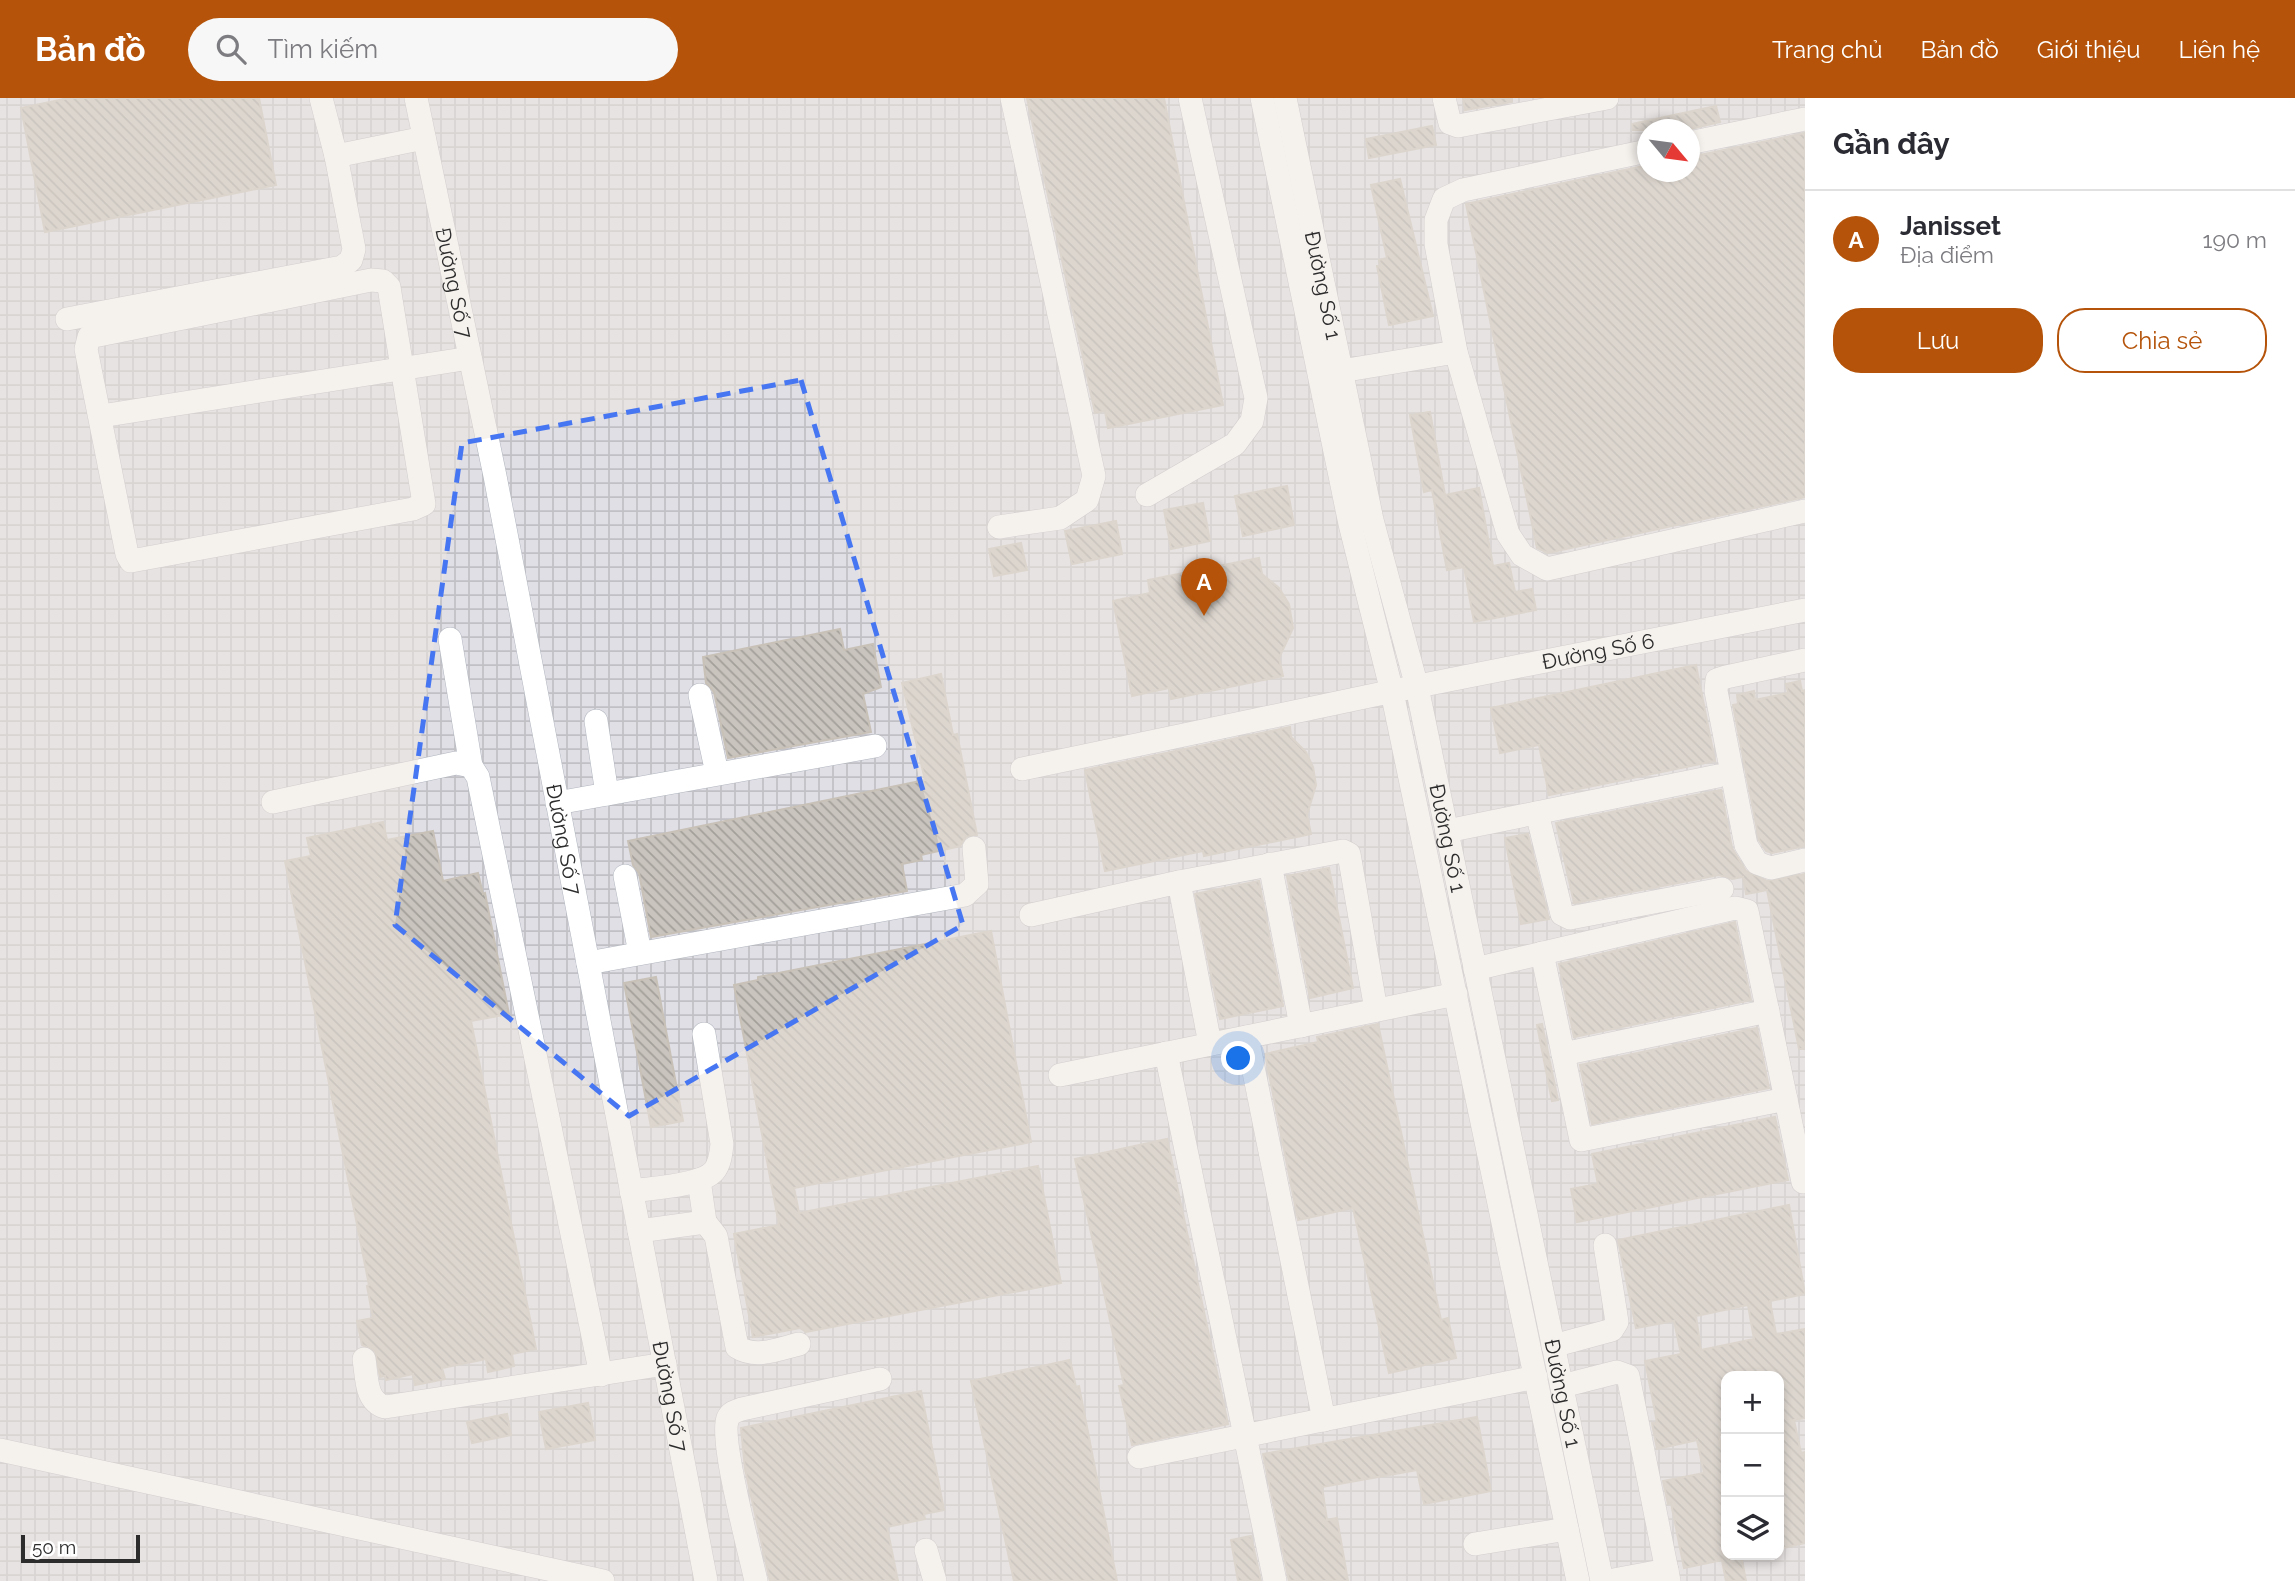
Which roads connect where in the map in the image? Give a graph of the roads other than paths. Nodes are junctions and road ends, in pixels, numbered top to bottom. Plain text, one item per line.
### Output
1 (321, 98) edge
2 (416, 98) edge
3 (1012, 98) edge
4 (1191, 98) edge
5 (1262, 98) edge
6 (1285, 98) edge
7 (1444, 98) edge
8 (1607, 98) edge
9 (1805, 119) edge
10 (424, 138) junction
11 (1700, 141) edge
12 (1637, 153) edge
13 (336, 156) junction
14 (67, 318) dead end
15 (1457, 352) junction
16 (470, 358) junction
17 (400, 369) junction
18 (1341, 371) junction
19 (101, 416) junction
20 (1147, 495) dead end
21 (1805, 511) edge
22 (999, 527) dead end
23 (1805, 610) edge
24 (450, 639) dead end
25 (1805, 660) edge
26 (1417, 687) junction
27 (1392, 692) junction
28 (700, 695) dead end
29 (596, 721) dead end
30 (875, 746) dead end
31 (471, 766) junction
32 (1022, 769) dead end
33 (717, 773) junction
34 (1718, 776) dead end
35 (607, 794) junction
36 (273, 802) dead end
37 (557, 803) junction
38 (1537, 813) junction
39 (1447, 831) junction
40 (974, 848) dead end
41 (1805, 860) edge
42 (1270, 864) junction
43 (625, 876) dead end
44 (1179, 882) junction
45 (1722, 889) dead end
46 (1031, 915) dead end
47 (640, 953) junction
48 (1542, 953) junction
49 (588, 963) junction
50 (1475, 969) junction
51 (1456, 994) junction
52 (1376, 1010) junction
53 (1768, 1011) junction
54 (1301, 1026) junction
55 (704, 1034) dead end
56 (1247, 1037) junction
57 (1210, 1044) junction
58 (1166, 1053) junction
59 (1563, 1054) junction
60 (1060, 1075) dead end
61 (1786, 1099) junction
62 (699, 1180) junction
63 (1803, 1182) edge
64 (631, 1191) junction
65 (705, 1223) junction
66 (639, 1231) junction
67 (1605, 1245) dead end
68 (799, 1343) dead end
69 (1553, 1346) junction
70 (364, 1359) dead end
71 (665, 1364) junction
72 (601, 1375) junction
73 (1536, 1377) junction
74 (880, 1379) dead end
75 (1562, 1386) junction
76 (1324, 1420) junction
77 (1246, 1436) junction
78 (0, 1450) edge
79 (1139, 1457) dead end
80 (1567, 1530) junction
81 (1475, 1544) dead end
82 (926, 1550) dead end
83 (541, 1574) edge
84 (1668, 1575) edge
85 (603, 1581) edge
86 (706, 1581) edge
87 (756, 1581) edge
88 (935, 1581) edge
89 (1275, 1581) edge
90 (1578, 1581) edge
91 (1602, 1581) edge
92 (1608, 1581) edge

1 - 13 street
2 - 10 street, Đường Số 7
3 - 22 street
4 - 20 street
5 - 27 street, Đường Số 1
6 - 18 street, Đường Số 1
7 - 8 street
9 - 11 street
10 - 13 street
10 - 16 street, Đường Số 7
12 - 15 street
13 - 14 street
15 - 18 street
15 - 21 street
16 - 17 street
16 - 37 street, Đường Số 7
17 - 19 street
17 - 19 street
17 - 19 street
18 - 26 street, Đường Số 1
23 - 26 street, Đường Số 6
24 - 31 street
25 - 41 street
26 - 27 street, Đường Số 6
26 - 39 street, Đường Số 1
27 - 32 street, Đường Số 6
27 - 51 street, Đường Số 1
28 - 33 street
29 - 35 street
30 - 33 street
31 - 36 street
31 - 72 street
33 - 35 street
34 - 38 street
35 - 37 street
37 - 49 street, Đường Số 7
38 - 39 street
38 - 45 street
39 - 50 street, Đường Số 1
40 - 47 street
42 - 44 street
42 - 52 street
42 - 54 street
43 - 47 street
44 - 46 street
44 - 57 street
47 - 49 street
48 - 50 street
48 - 53 street
48 - 59 street
49 - 64 street, Đường Số 7
50 - 69 street, Đường Số 1
51 - 52 street
51 - 73 street, Đường Số 1
52 - 54 street
53 - 59 street
53 - 61 street
54 - 56 street
55 - 62 street
56 - 57 street
56 - 76 street
57 - 58 street
58 - 60 street
58 - 77 street
59 - 61 street
61 - 63 street
62 - 64 street
62 - 65 street
64 - 66 street, Đường Số 7
65 - 66 street
65 - 68 street
66 - 71 street, Đường Số 7
67 - 69 street
69 - 75 street, Đường Số 1
70 - 72 street
71 - 72 street
71 - 86 street, Đường Số 7
73 - 76 street
73 - 80 street, Đường Số 1
74 - 87 street
75 - 84 street
75 - 91 street, Đường Số 1
76 - 77 street
77 - 79 street
77 - 89 street
78 - 83 street
80 - 81 street
80 - 90 street, Đường Số 1
82 - 88 street
83 - 85 street
84 - 92 street

